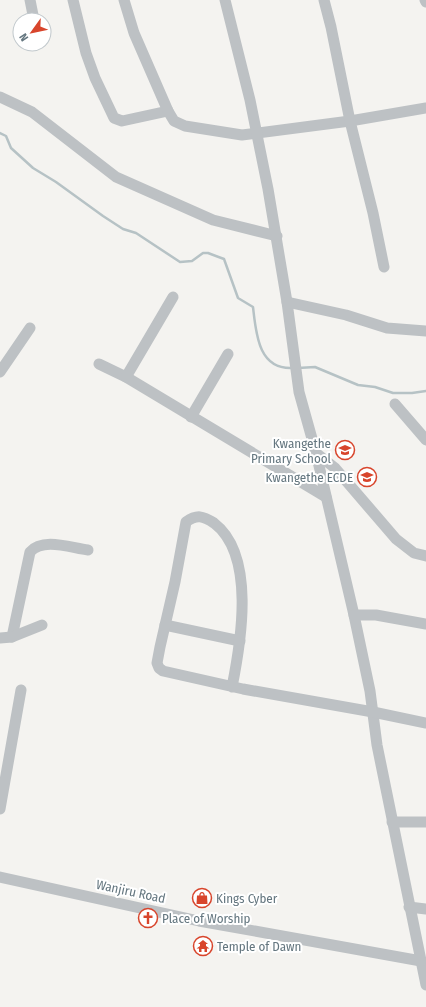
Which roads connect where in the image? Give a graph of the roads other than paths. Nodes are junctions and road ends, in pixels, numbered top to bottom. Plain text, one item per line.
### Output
1 (30, 0) edge
2 (73, 0) edge
3 (124, 0) edge
4 (225, 0) edge
5 (324, 0) edge
6 (32, 12) edge
7 (0, 97) edge
8 (426, 108) edge
9 (168, 111) junction
10 (350, 121) junction
11 (257, 134) junction
12 (277, 236) junction
13 (384, 266) dead end
14 (173, 297) dead end
15 (287, 302) junction
16 (30, 328) dead end
17 (426, 331) edge
18 (228, 354) dead end
19 (99, 364) dead end
20 (0, 372) edge
21 (126, 377) junction
22 (395, 404) dead end
23 (190, 417) junction
24 (426, 440) edge
25 (316, 453) junction
26 (326, 497) junction
27 (88, 550) dead end
28 (426, 556) edge
29 (354, 615) junction
30 (426, 624) edge
31 (42, 625) dead end
32 (165, 625) junction
33 (12, 637) junction
34 (0, 638) edge
35 (240, 641) junction
36 (232, 687) junction
37 (21, 690) dead end
38 (373, 712) junction
39 (426, 723) edge
40 (0, 809) edge
41 (392, 822) junction
42 (426, 822) edge
43 (0, 878) edge
44 (409, 907) junction
45 (426, 909) edge
46 (421, 960) junction
47 (426, 985) edge

1 - 6 street
2 - 9 street
3 - 9 street
4 - 11 street
5 - 10 street
7 - 12 street
8 - 10 street
9 - 11 street
10 - 11 street
10 - 13 street
11 - 12 street
12 - 15 street
14 - 21 street
15 - 17 street
15 - 25 street
16 - 20 street
18 - 23 street
19 - 21 street
21 - 23 street
22 - 24 street
23 - 26 street
25 - 26 street
25 - 28 street
26 - 29 street
27 - 33 street
29 - 30 street
29 - 38 street
31 - 33 street
32 - 35 street
32 - 35 street
32 - 36 street
33 - 34 street
35 - 36 street
36 - 38 street
37 - 40 street
38 - 39 street
38 - 41 street
41 - 42 street
41 - 44 street
43 - 46 street, Wanjiru Road
44 - 45 street
44 - 46 street
46 - 47 street

